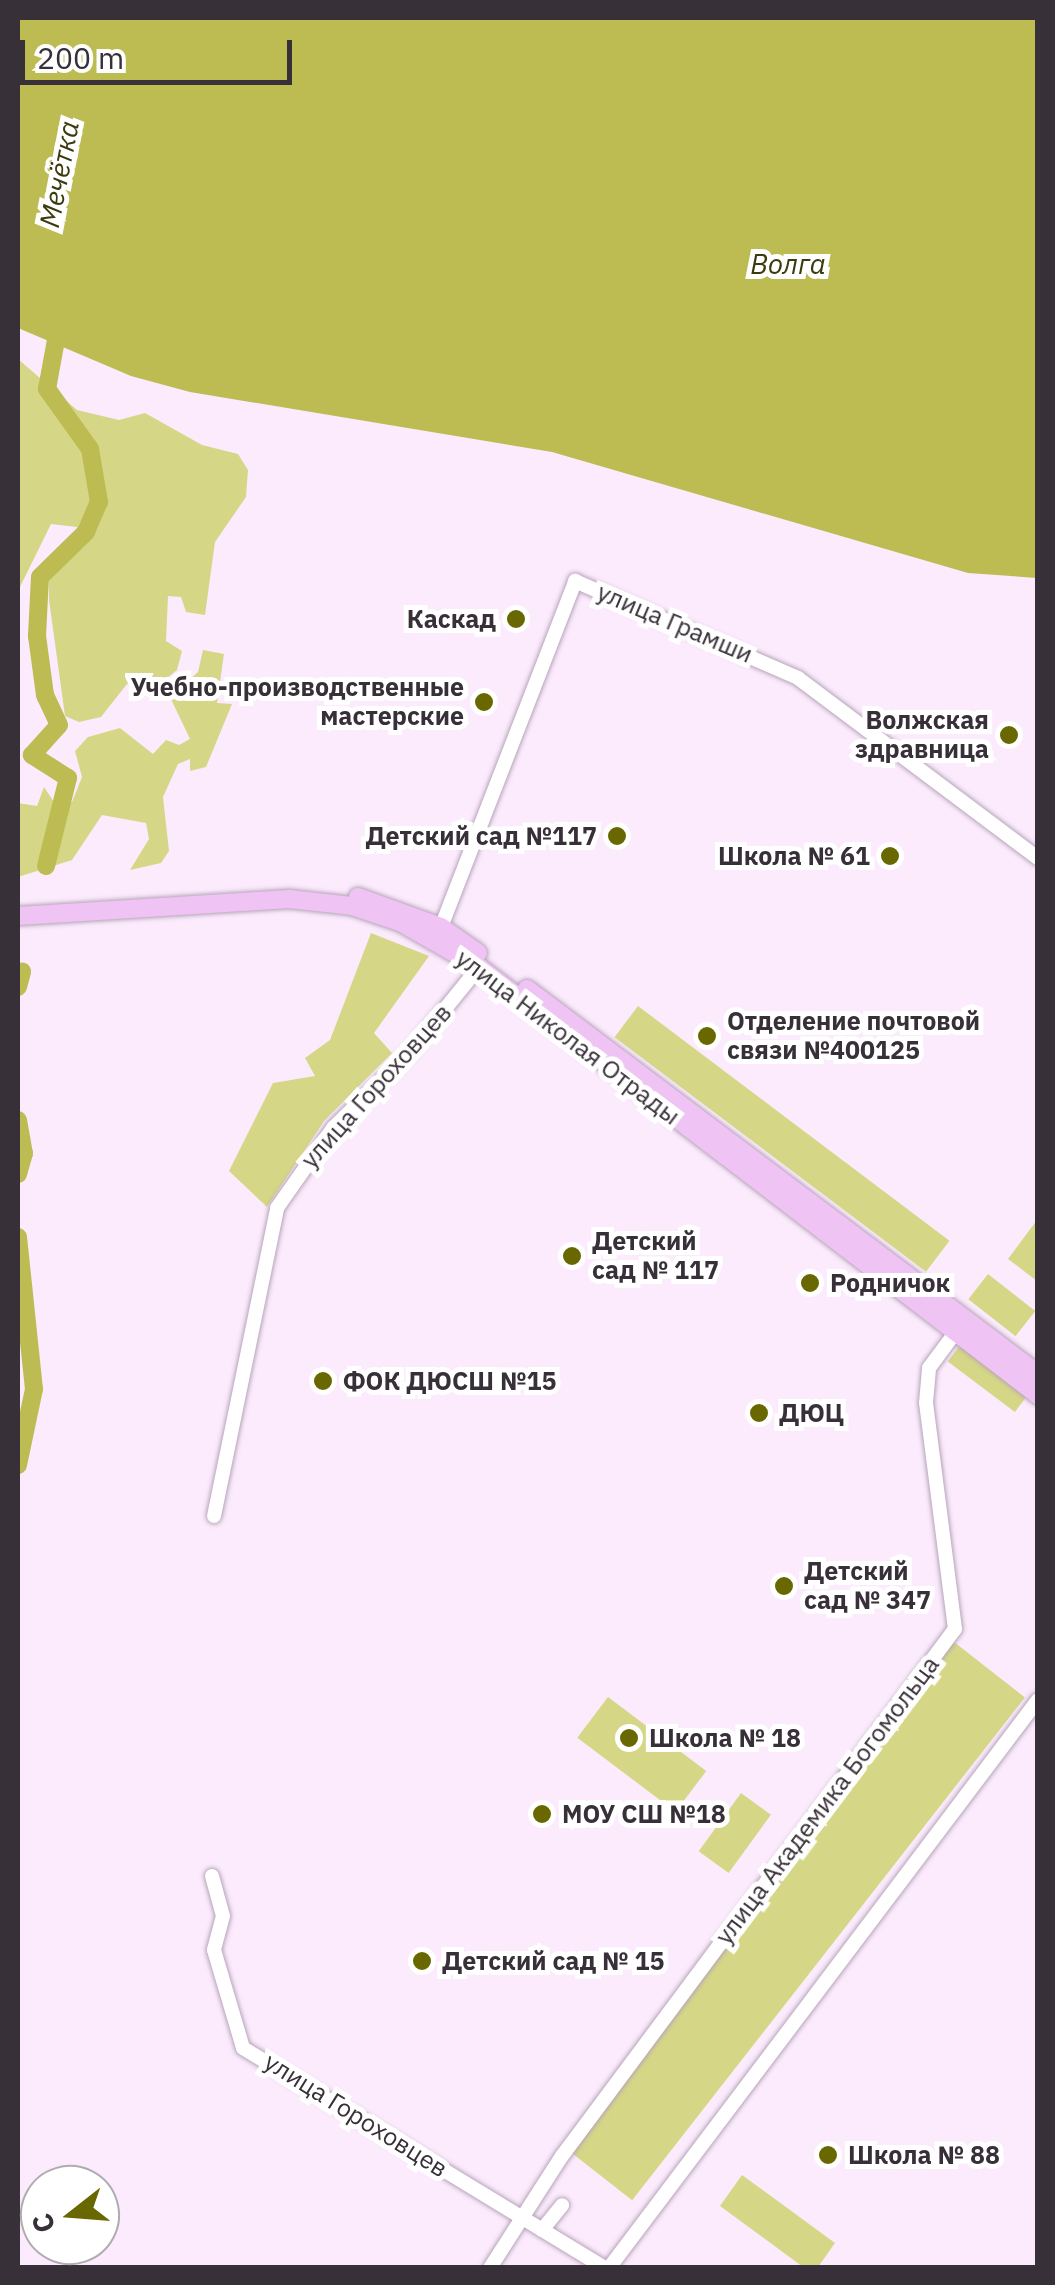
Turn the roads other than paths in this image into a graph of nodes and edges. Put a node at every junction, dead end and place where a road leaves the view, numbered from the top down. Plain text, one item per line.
1 (1038, 858) edge
2 (18, 914) edge
3 (438, 934) junction
4 (480, 967) junction
5 (955, 1333) junction
6 (1038, 1374) edge
7 (1038, 1394) edge
8 (214, 1516) dead end
9 (1038, 1700) edge
10 (212, 1876) dead end
11 (562, 2205) dead end
12 (516, 2219) junction
13 (542, 2230) junction
14 (490, 2268) edge
15 (607, 2268) edge

1 - 3 street, улица Грамши
2 - 3 main road, улица Николая Отрады
2 - 3 main road, улица Николая Отрады
3 - 4 main road, улица Николая Отрады
3 - 6 main road, улица Николая Отрады
4 - 5 main road, улица Николая Отрады
4 - 8 street, улица Гороховцев
5 - 7 main road, улица Николая Отрады
5 - 12 street, улица Академика Богомольца
9 - 15 street
10 - 12 street, улица Гороховцев
11 - 13 street
12 - 13 street, улица Гороховцев
12 - 14 street, улица Академика Богомольца
13 - 15 street, улица Гороховцев

